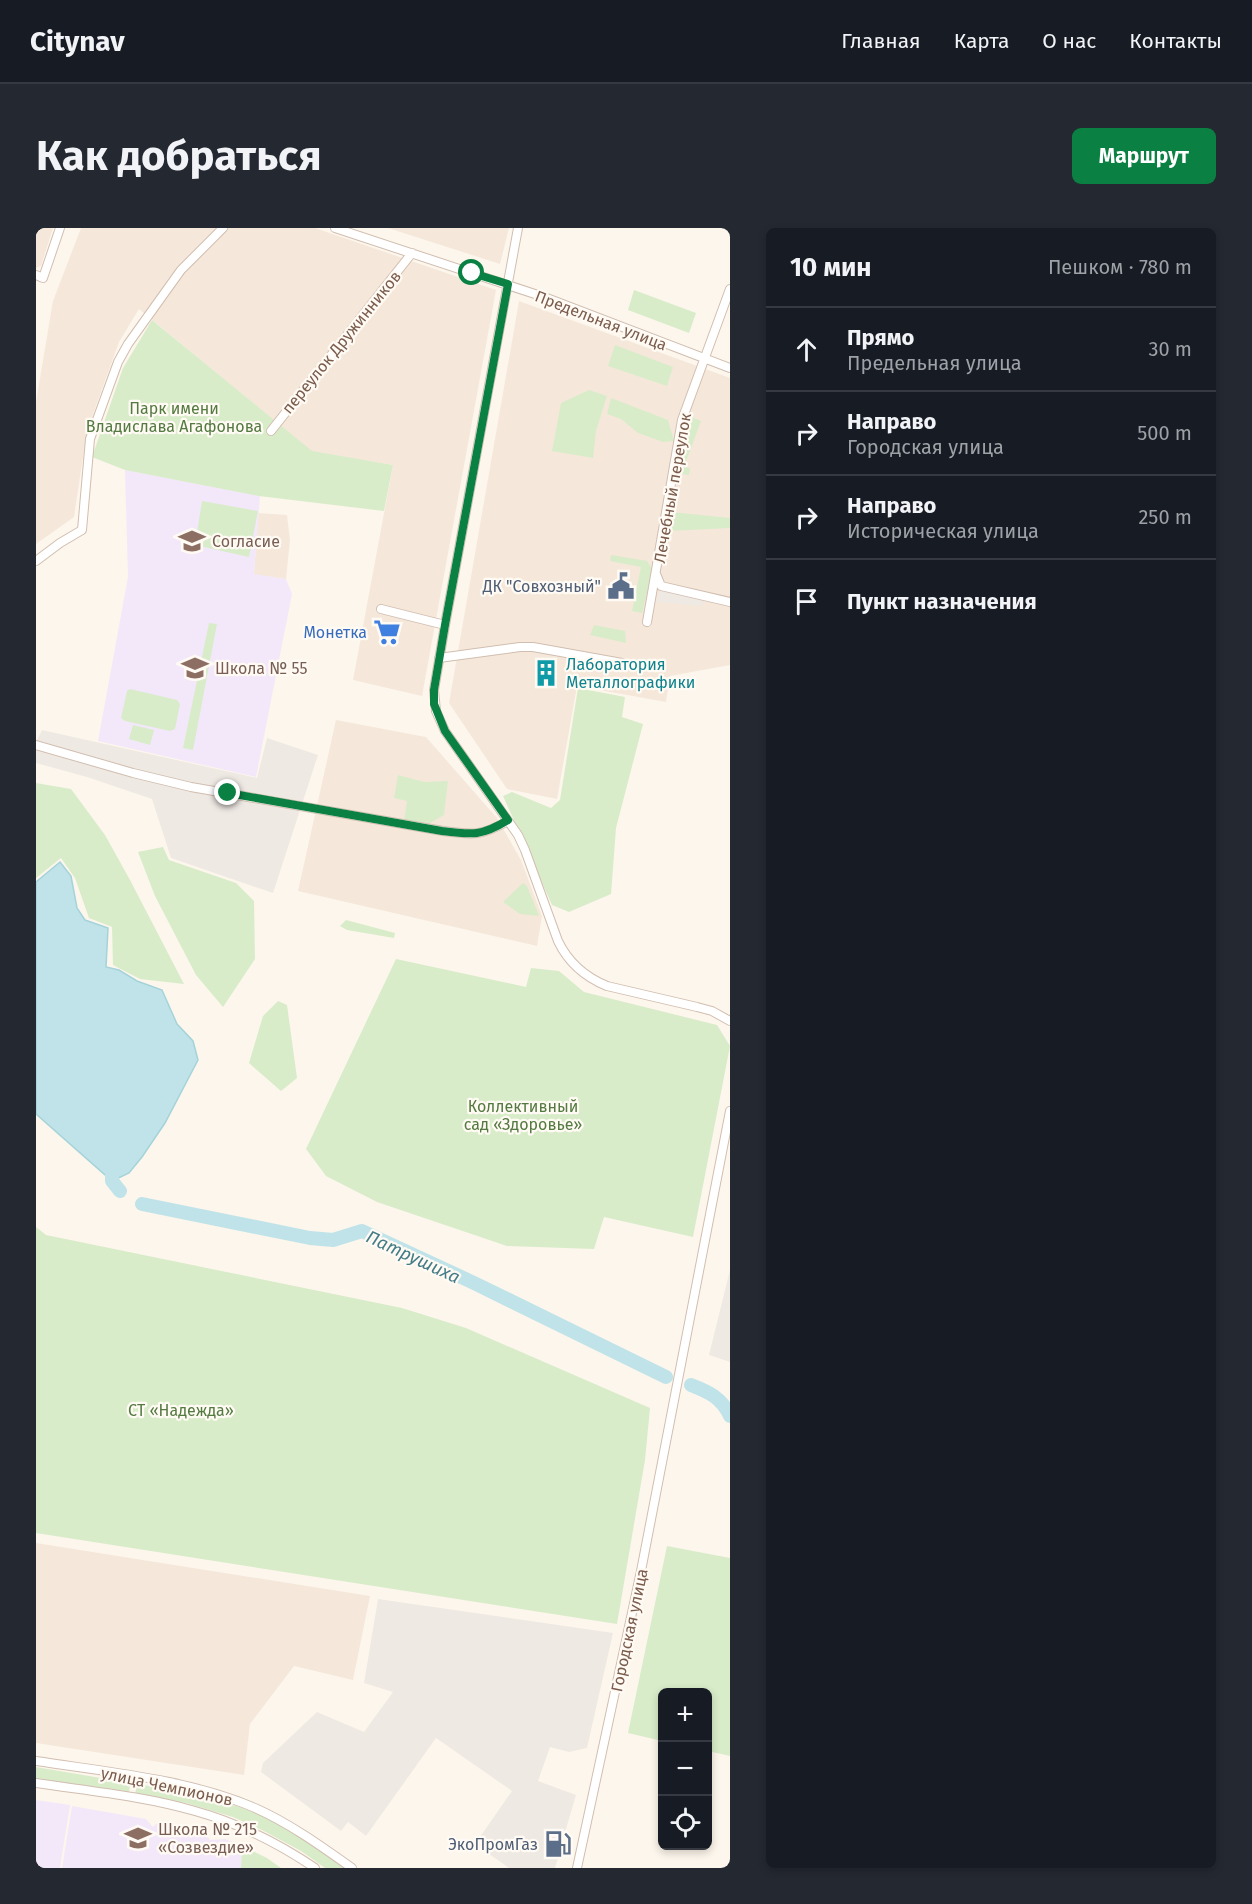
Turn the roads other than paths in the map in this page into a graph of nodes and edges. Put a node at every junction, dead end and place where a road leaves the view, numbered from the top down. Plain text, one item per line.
1 (60, 228) edge
2 (223, 228) edge
3 (335, 228) edge
4 (518, 228) edge
5 (412, 253) junction
6 (40, 277) edge
7 (508, 284) junction
8 (730, 289) edge
9 (704, 360) junction
10 (730, 368) edge
11 (271, 431) dead end
12 (36, 561) edge
13 (656, 574) junction
14 (730, 602) edge
15 (381, 609) dead end
16 (647, 622) dead end
17 (445, 625) junction
18 (439, 658) junction
19 (622, 663) dead end
20 (36, 745) edge
21 (508, 820) junction
22 (730, 1020) edge
23 (730, 1111) edge
24 (36, 1761) edge
25 (36, 1783) edge
26 (315, 1868) edge
27 (352, 1868) edge
28 (577, 1868) edge

1 - 6 street
2 - 12 street
3 - 5 street, Предельная улица
4 - 7 street
5 - 7 street, Предельная улица
5 - 11 street, переулок Дружинников
7 - 9 street, Предельная улица
7 - 17 street
8 - 9 street, Лечебный переулок
9 - 10 street, Предельная улица
9 - 13 street, Лечебный переулок
13 - 14 street
13 - 16 street, Лечебный переулок
15 - 17 street
17 - 18 street
18 - 19 street
18 - 21 street
20 - 21 street
21 - 22 street
23 - 28 street, Городская улица
24 - 27 street, улица Чемпионов
25 - 26 street, улица Чемпионов

